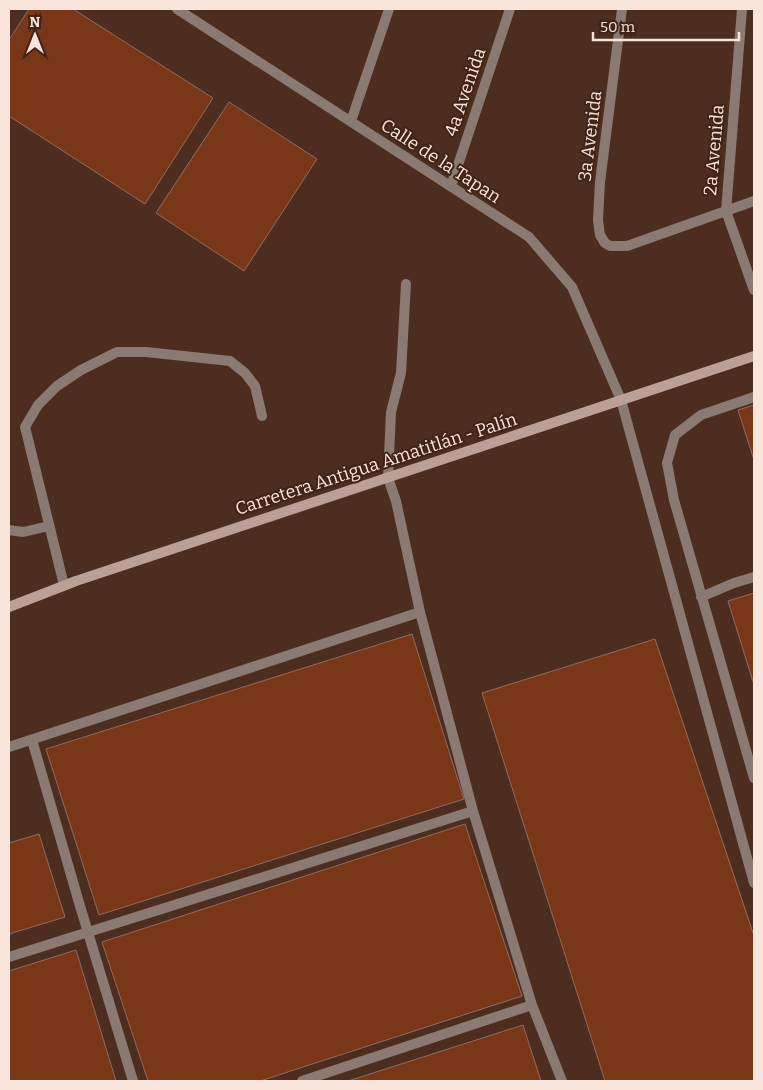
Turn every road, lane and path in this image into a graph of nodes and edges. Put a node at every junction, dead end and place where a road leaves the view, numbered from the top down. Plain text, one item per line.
1 (177, 9) edge
2 (389, 9) edge
3 (510, 9) edge
4 (622, 9) edge
5 (742, 9) edge
6 (351, 121) junction
7 (451, 186) junction
8 (754, 201) edge
9 (726, 211) junction
10 (406, 284) dead end
11 (754, 290) edge
12 (754, 356) edge
13 (754, 397) edge
14 (621, 400) junction
15 (262, 416) dead end
16 (388, 478) junction
17 (49, 526) junction
18 (9, 530) edge
19 (754, 577) edge
20 (64, 585) junction
21 (701, 596) junction
22 (9, 605) edge
23 (420, 612) junction
24 (32, 740) junction
25 (9, 747) edge
26 (754, 778) edge
27 (473, 811) junction
28 (754, 883) edge
29 (88, 932) junction
30 (9, 957) edge
31 (532, 1005) junction
32 (134, 1081) edge
33 (302, 1081) edge
34 (562, 1081) edge

1 - 6 street, Calle de la Tapan
2 - 6 street
3 - 7 street, 4a Avenida
4 - 9 street, 3a Avenida
5 - 9 street, 2a Avenida
6 - 7 street, Calle de la Tapan
7 - 14 street, Calle de la Tapan
8 - 9 street
9 - 11 street, 2a Avenida
10 - 16 street
12 - 14 main road, Carretera Antigua Amatitlán - Palín
13 - 21 street
14 - 16 main road, Carretera Antigua Amatitlán - Palín
14 - 28 street, Calle de la Tapan
15 - 17 street
16 - 20 main road, Carretera Antigua Amatitlán - Palín
16 - 23 street
17 - 18 street
17 - 20 street
19 - 21 street
20 - 22 main road, Carretera Antigua Amatitlán - Palín
21 - 26 street
23 - 24 street
23 - 27 street
24 - 25 street
24 - 29 street
27 - 29 street
27 - 31 street
29 - 30 street
29 - 32 street
31 - 33 street
31 - 34 street

